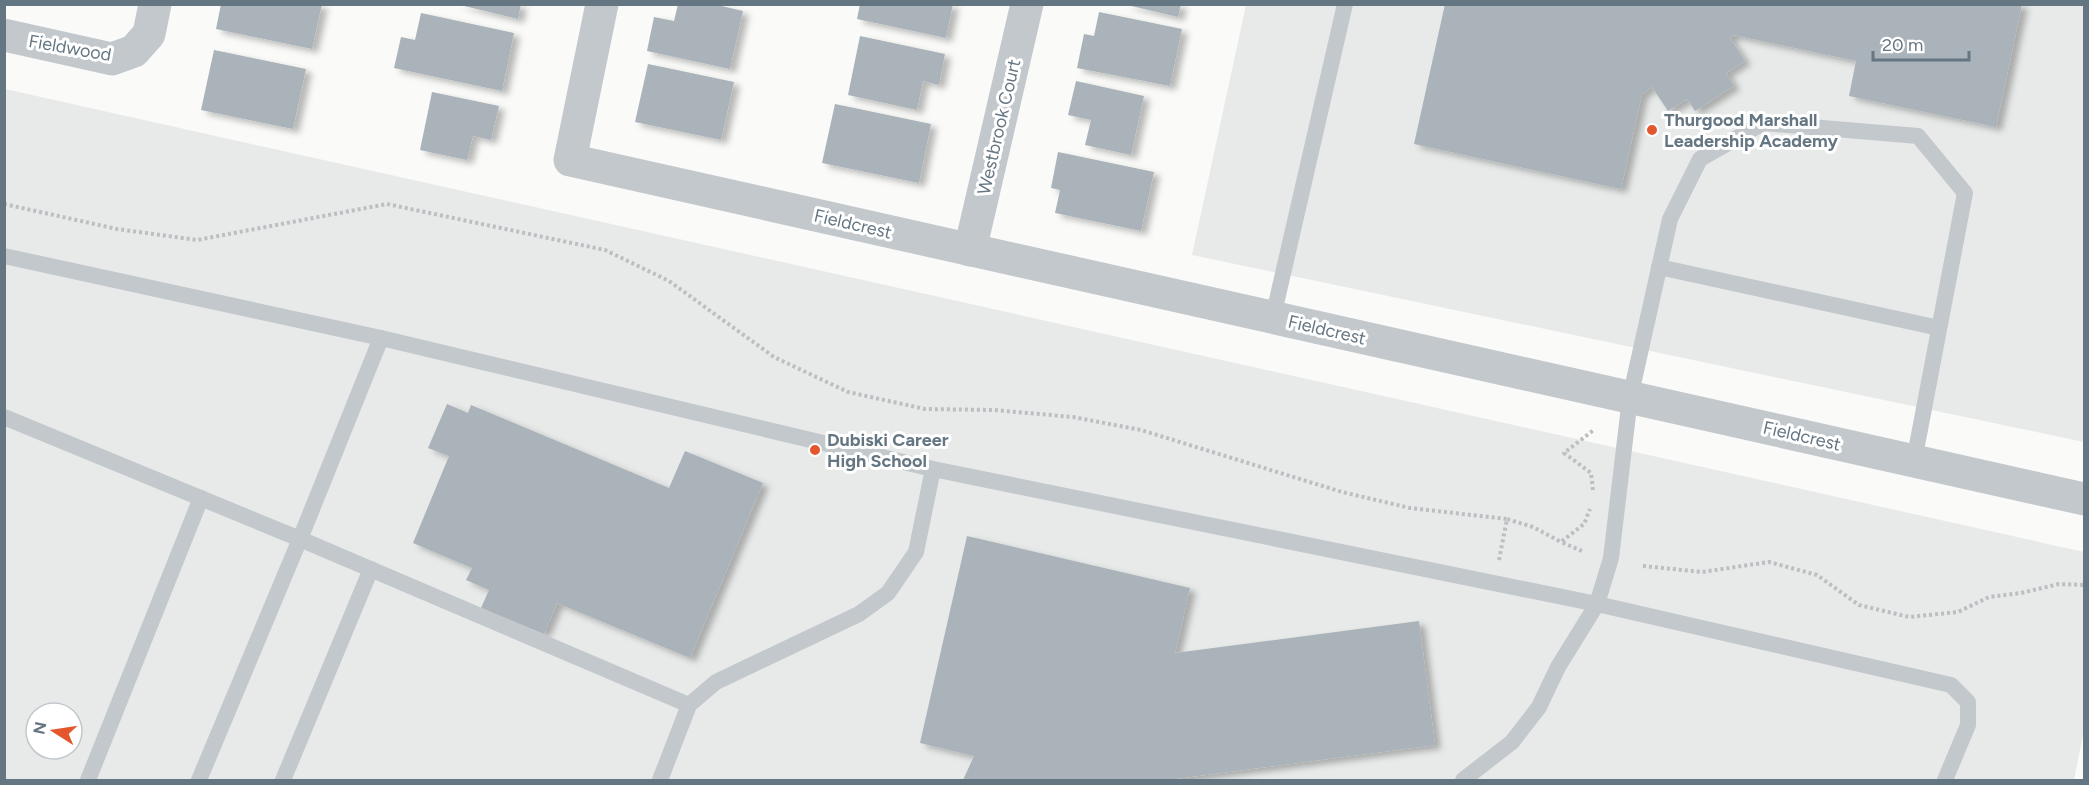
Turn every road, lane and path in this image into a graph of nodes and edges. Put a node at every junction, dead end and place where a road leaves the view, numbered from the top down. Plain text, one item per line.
1 (155, 4) edge
2 (602, 4) edge
3 (1027, 4) edge
4 (1345, 4) edge
5 (4, 35) edge
6 (4, 204) edge
7 (970, 250) junction
8 (4, 256) edge
9 (1659, 267) junction
10 (1273, 317) junction
11 (1939, 328) junction
12 (381, 338) junction
13 (1630, 398) junction
14 (4, 417) edge
15 (1595, 429) dead end
16 (1914, 461) junction
17 (933, 469) junction
18 (201, 498) junction
19 (2085, 499) edge
20 (1507, 519) junction
21 (300, 539) junction
22 (1561, 542) junction
23 (1582, 551) dead end
24 (1643, 566) dead end
25 (1497, 568) dead end
26 (371, 569) junction
27 (2085, 585) edge
28 (1597, 604) junction
29 (690, 705) junction
30 (88, 780) edge
31 (199, 780) edge
32 (283, 780) edge
33 (660, 780) edge
34 (1463, 780) edge
35 (1945, 780) edge

1 - 5 street, Fieldwood
2 - 7 street, Fieldcrest
3 - 7 street, Westbrook Court
4 - 10 lane
6 - 20 path
7 - 10 street, Fieldcrest
8 - 12 lane
9 - 11 lane
9 - 11 lane
9 - 13 lane
10 - 13 street, Fieldcrest
11 - 16 lane
12 - 17 lane
12 - 21 lane
13 - 16 street, Fieldcrest
13 - 28 lane
14 - 18 lane
15 - 22 path
16 - 19 street, Fieldcrest
17 - 28 lane
17 - 29 lane
18 - 21 lane
18 - 30 lane
20 - 22 path
20 - 25 path
21 - 26 lane
21 - 31 lane
22 - 23 path
24 - 27 path
26 - 29 lane
26 - 32 lane
28 - 34 lane
28 - 35 lane
29 - 33 lane

